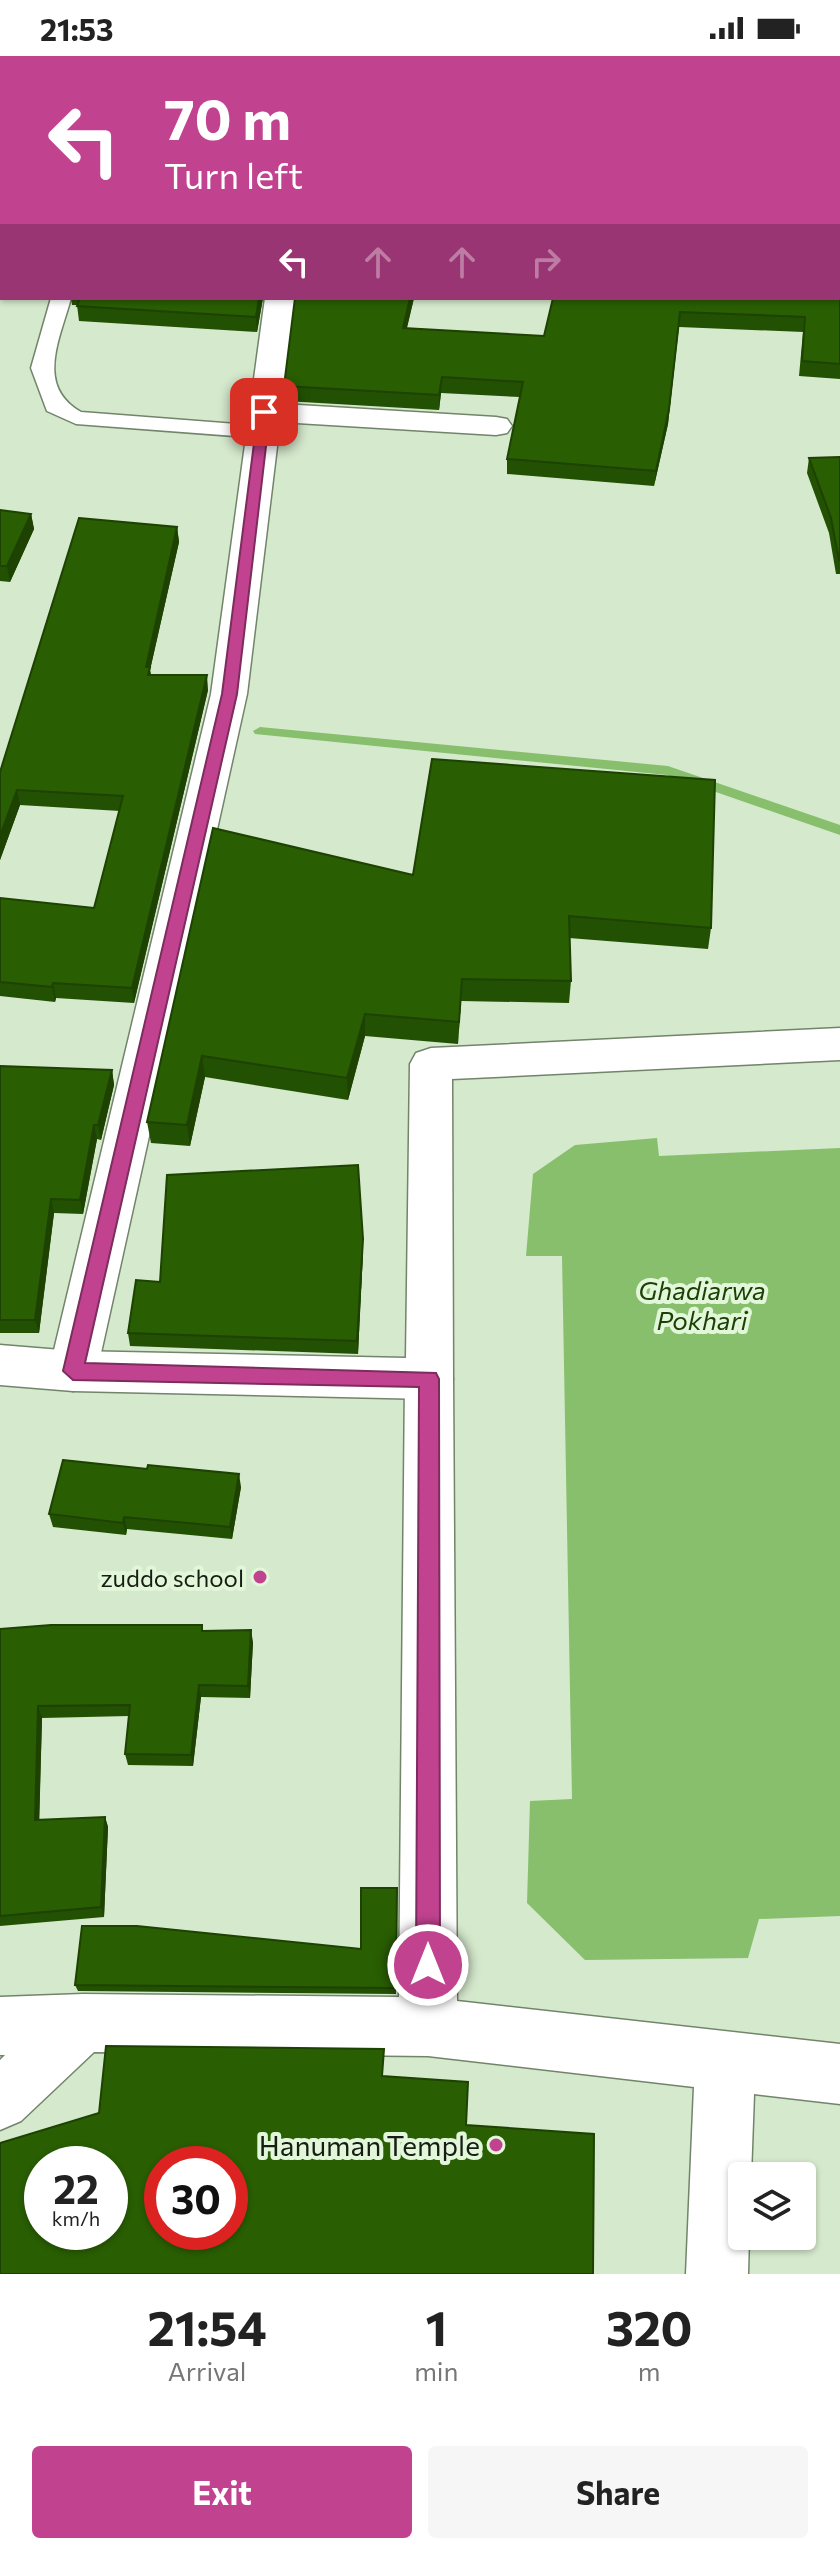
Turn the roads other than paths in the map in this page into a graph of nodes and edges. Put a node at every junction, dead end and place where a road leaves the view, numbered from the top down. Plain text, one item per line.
1 (60, 300) edge
2 (280, 300) edge
3 (263, 422) junction
4 (496, 426) dead end
5 (840, 1044) edge
6 (0, 1365) edge
7 (73, 1371) junction
8 (429, 1379) junction
9 (83, 2023) junction
10 (0, 2026) edge
11 (428, 2027) junction
12 (725, 2062) junction
13 (840, 2074) edge
14 (0, 2100) edge
15 (717, 2274) edge

1 - 3 lane
2 - 3 street
3 - 4 street
3 - 7 street
5 - 8 street
6 - 7 street
7 - 8 street
8 - 11 street
9 - 10 street
9 - 11 street
9 - 14 street
11 - 12 street
12 - 13 street
12 - 15 street

